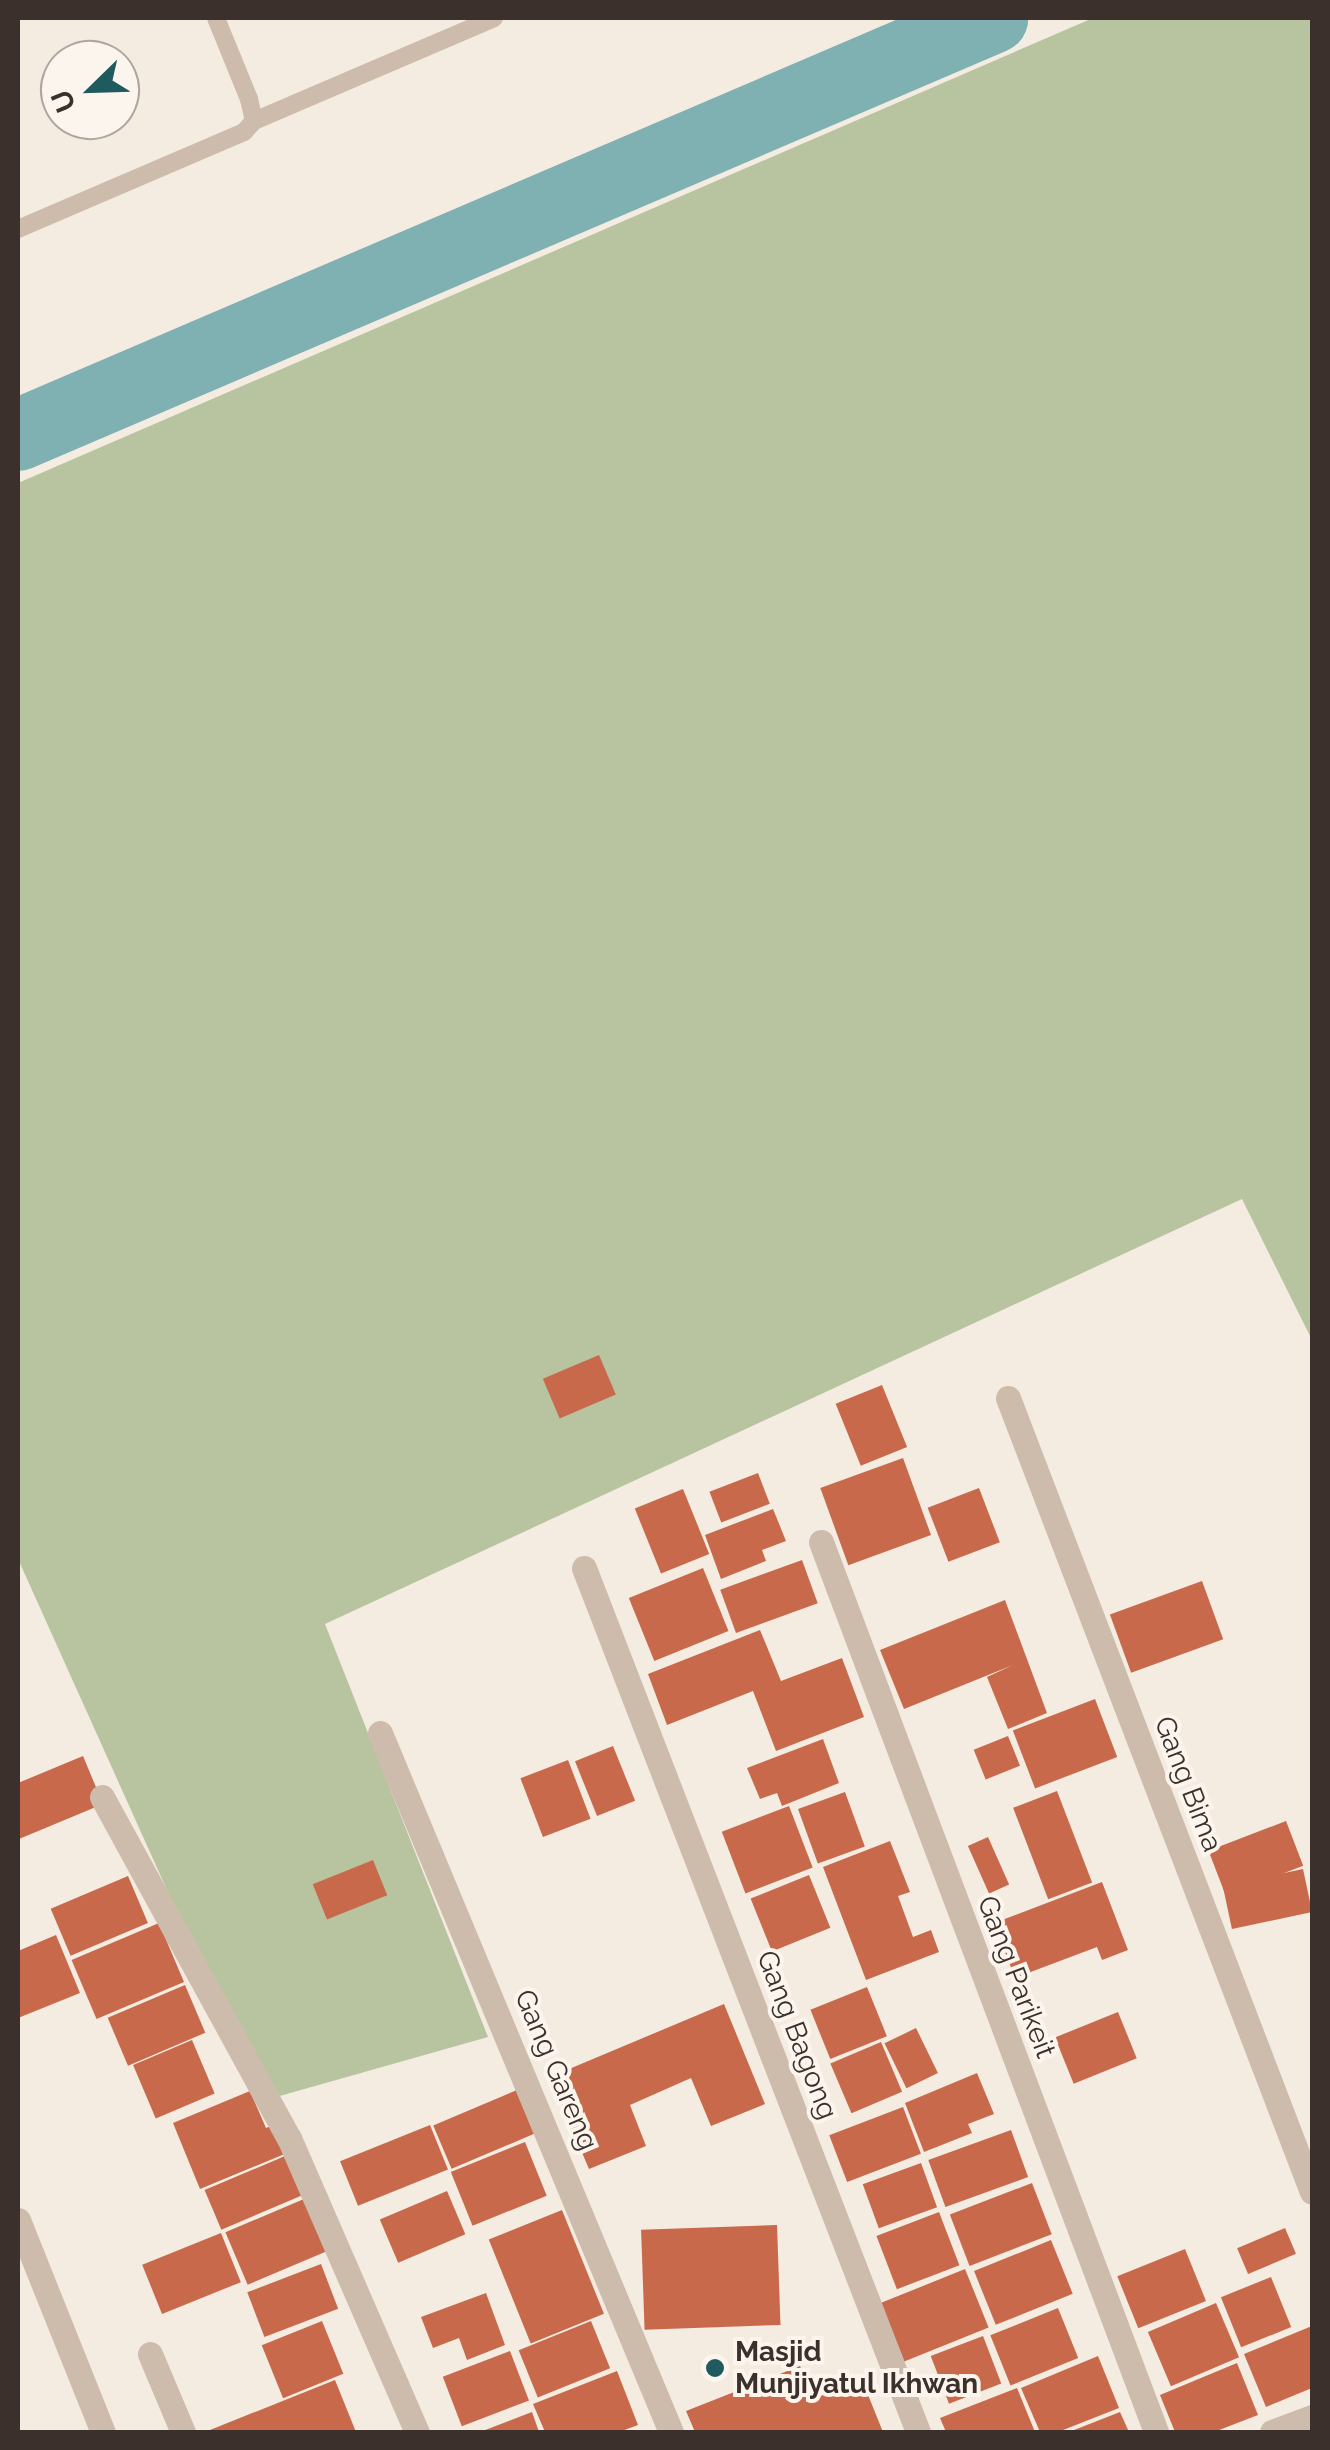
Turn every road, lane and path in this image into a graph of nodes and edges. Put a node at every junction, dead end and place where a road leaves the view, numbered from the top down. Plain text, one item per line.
1 (216, 18) edge
2 (494, 18) edge
3 (254, 121) junction
4 (18, 229) edge
5 (1008, 1398) dead end
6 (821, 1542) dead end
7 (584, 1568) dead end
8 (380, 1733) dead end
9 (102, 1797) dead end
10 (1312, 2192) edge
11 (18, 2220) edge
12 (150, 2354) dead end
13 (1312, 2418) edge
14 (102, 2432) edge
15 (184, 2432) edge
16 (417, 2432) edge
17 (671, 2432) edge
18 (918, 2432) edge
19 (1156, 2432) edge
20 (1272, 2432) edge

1 - 3 lane
2 - 3 lane
3 - 4 lane
5 - 10 street, Gang Bima
6 - 19 street, Gang Parikeit
7 - 18 street, Gang Bagong
8 - 17 street, Gang Gareng
9 - 16 street
11 - 14 street
12 - 15 street
13 - 20 street

